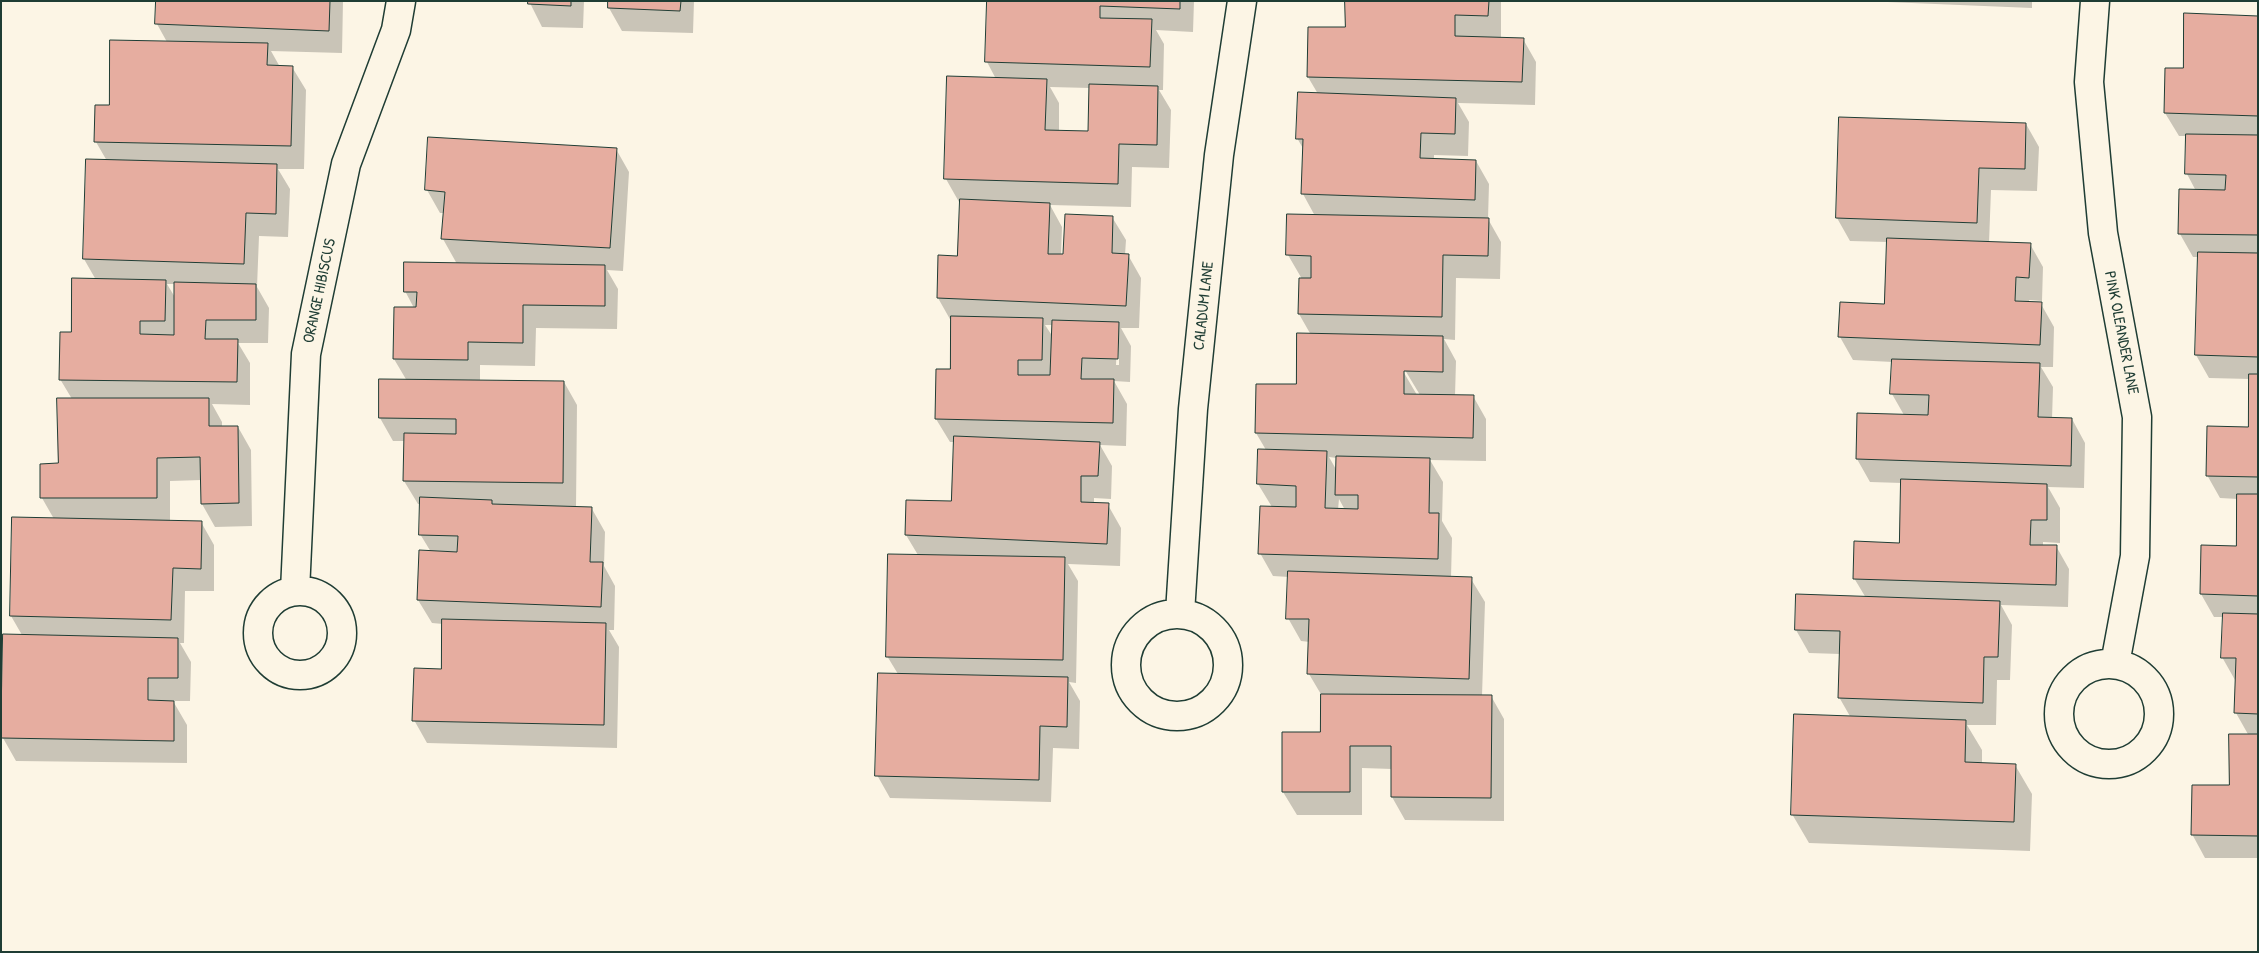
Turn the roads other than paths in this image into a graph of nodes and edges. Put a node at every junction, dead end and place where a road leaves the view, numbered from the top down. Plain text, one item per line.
1 (401, 1) edge
2 (1242, 1) edge
3 (2095, 1) edge
4 (295, 591) dead end
5 (1180, 613) dead end
6 (2115, 664) dead end

1 - 4 street, ORANGE HIBISCUS
2 - 5 street, CALADUM LANE
3 - 6 street, PINK OLEANDER LANE

